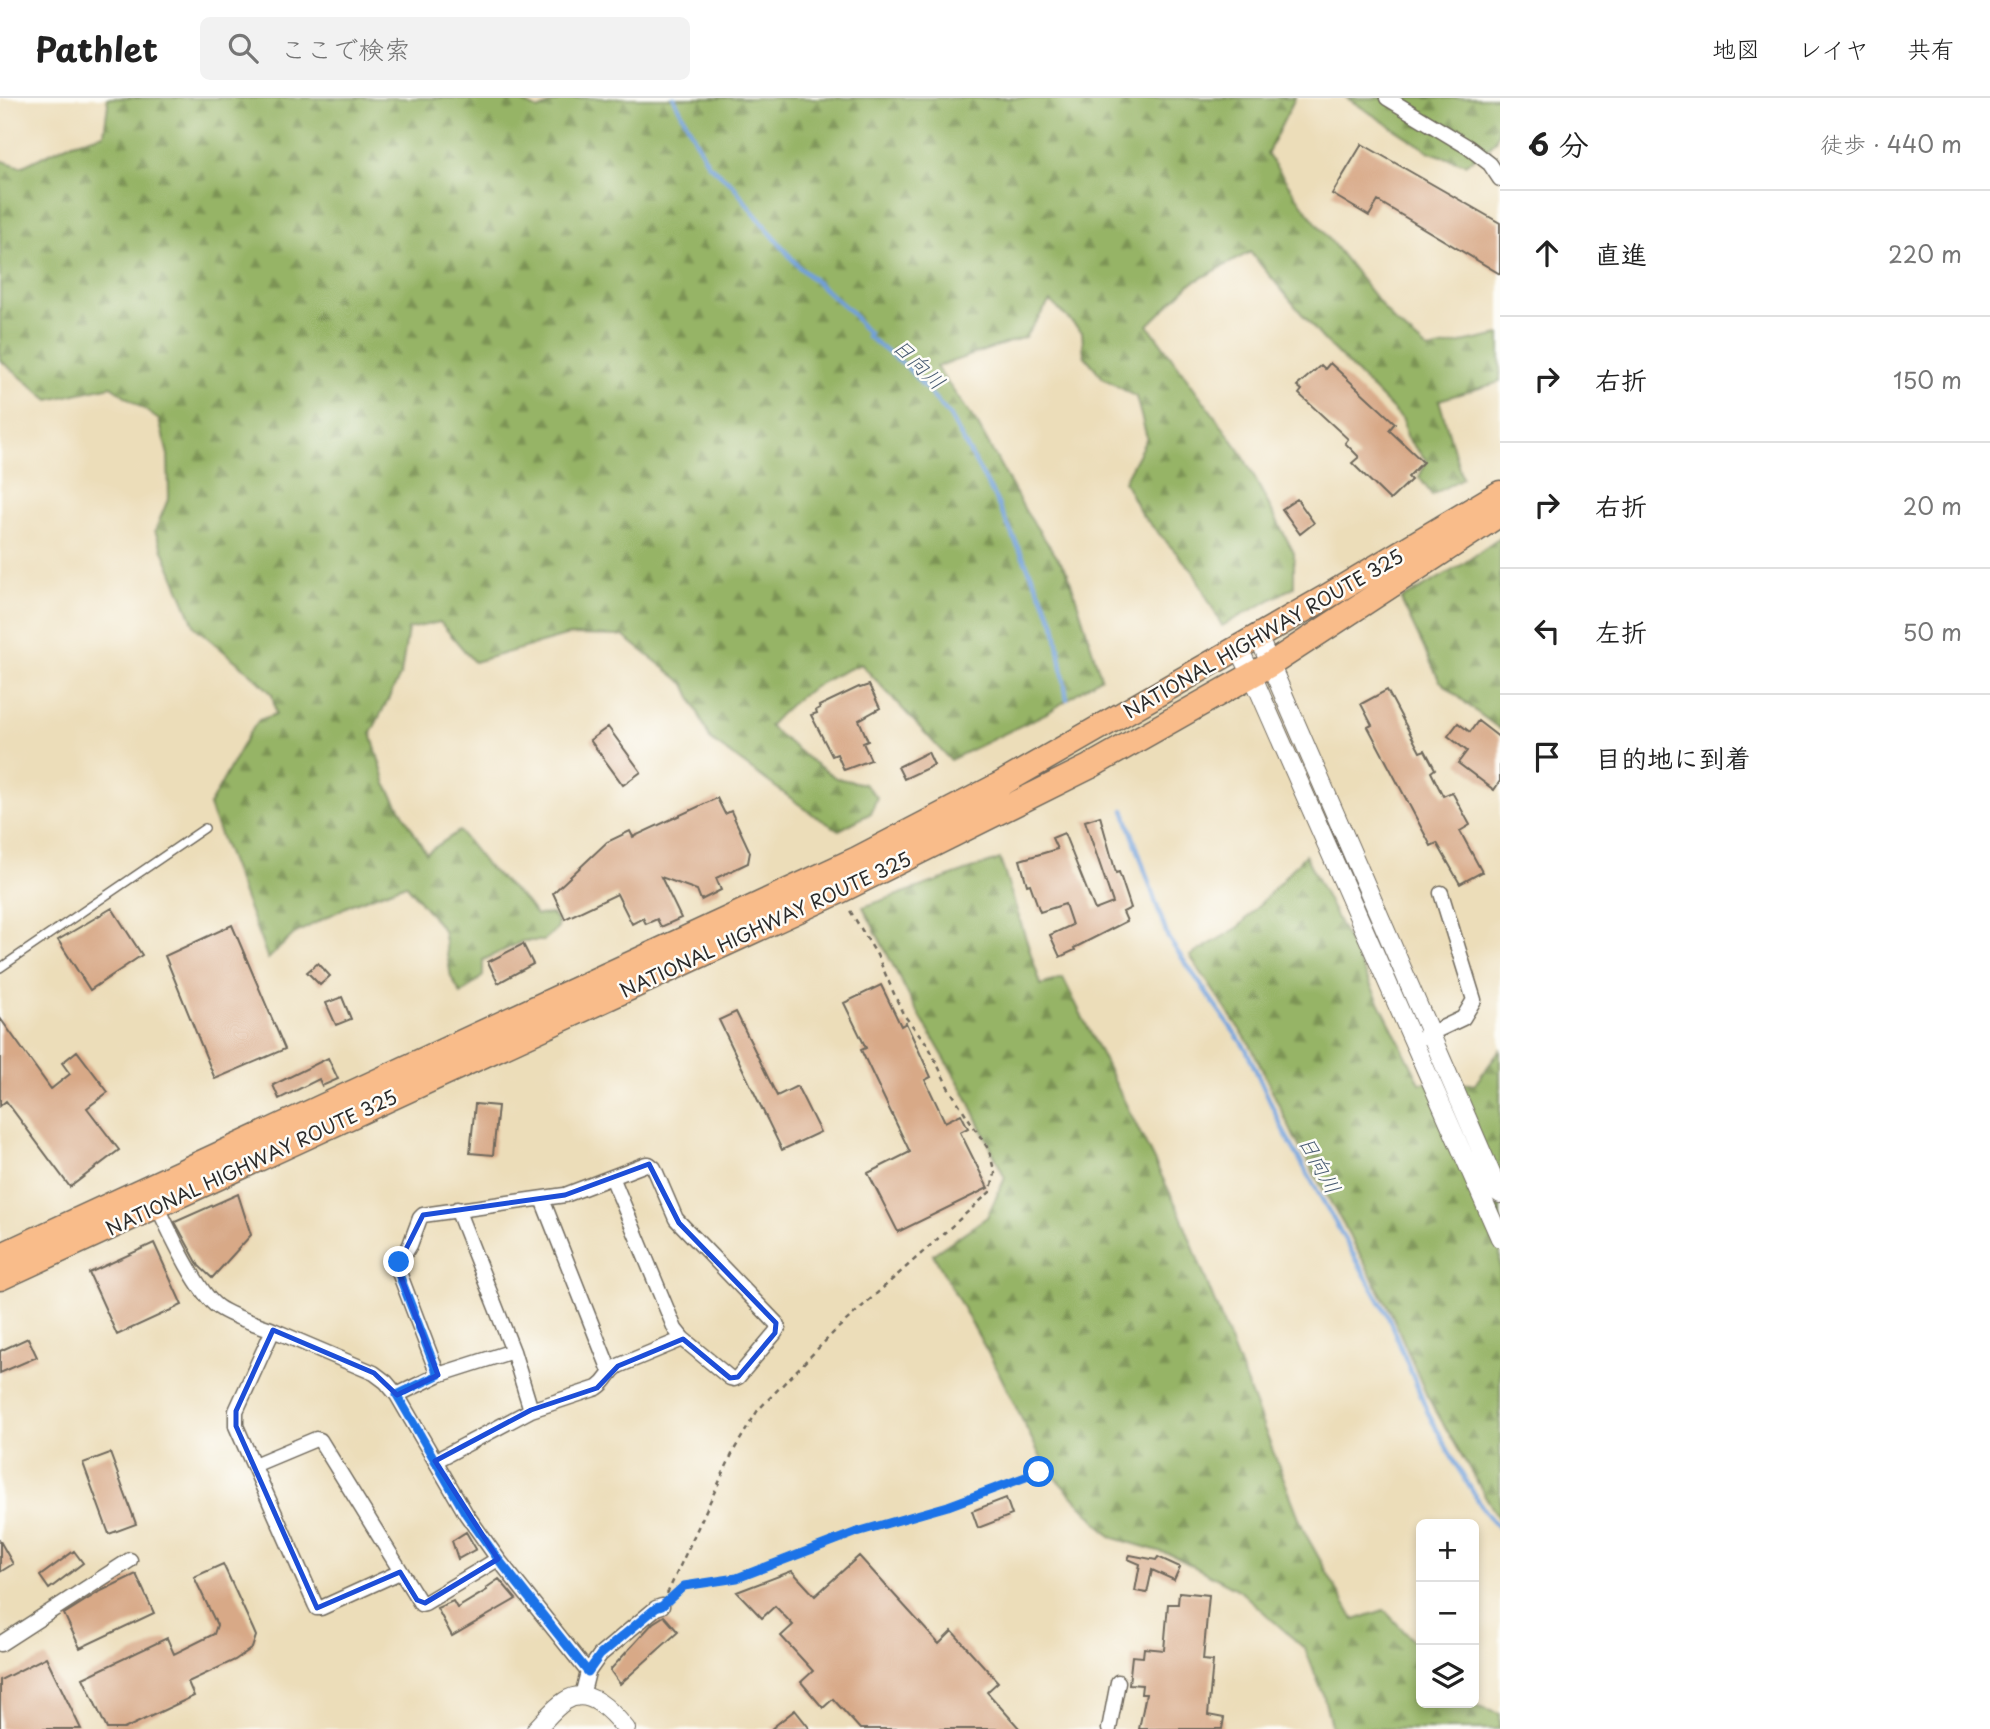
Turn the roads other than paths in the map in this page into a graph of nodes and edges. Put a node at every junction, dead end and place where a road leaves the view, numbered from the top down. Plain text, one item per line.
1 (1387, 98) edge
2 (1500, 179) edge
3 (1500, 493) edge
4 (1500, 514) edge
5 (1248, 641) junction
6 (1262, 670) junction
7 (205, 828) dead end
8 (1441, 893) dead end
9 (0, 968) edge
10 (1423, 1037) junction
11 (612, 1177) junction
12 (1500, 1194) edge
13 (153, 1196) junction
14 (542, 1199) junction
15 (457, 1209) junction
16 (1500, 1238) edge
17 (0, 1256) edge
18 (0, 1278) edge
19 (273, 1330) junction
20 (683, 1339) junction
21 (513, 1351) junction
22 (610, 1371) junction
23 (438, 1375) junction
24 (397, 1395) junction
25 (531, 1410) junction
26 (435, 1461) junction
27 (254, 1465) junction
28 (498, 1559) junction
29 (130, 1560) dead end
30 (400, 1572) junction
31 (662, 1606) road end
32 (0, 1644) edge
33 (588, 1672) junction
34 (1118, 1682) dead end
35 (582, 1696) junction
36 (536, 1729) edge
37 (626, 1729) edge
38 (1109, 1729) edge

1 - 2 street
3 - 5 highway, NATIONAL HIGHWAY ROUTE 325
4 - 6 highway, NATIONAL HIGHWAY ROUTE 325
5 - 6 street
5 - 13 highway, NATIONAL HIGHWAY ROUTE 325
6 - 10 street
6 - 13 highway, NATIONAL HIGHWAY ROUTE 325
7 - 9 lane
8 - 10 street
10 - 12 street
10 - 16 street
11 - 14 street
11 - 20 street
11 - 20 street
13 - 17 highway, NATIONAL HIGHWAY ROUTE 325
13 - 18 highway, NATIONAL HIGHWAY ROUTE 325
13 - 19 street
14 - 15 street
14 - 22 street
15 - 21 street
15 - 23 street
19 - 24 street
19 - 27 street
20 - 22 street
21 - 23 street
21 - 25 street
22 - 25 street
23 - 24 street
24 - 26 street
25 - 26 street
26 - 28 street
27 - 30 street
27 - 30 street
28 - 30 street
28 - 33 street
29 - 32 street
31 - 33 street
33 - 35 street
34 - 38 street
35 - 36 street
35 - 37 street

